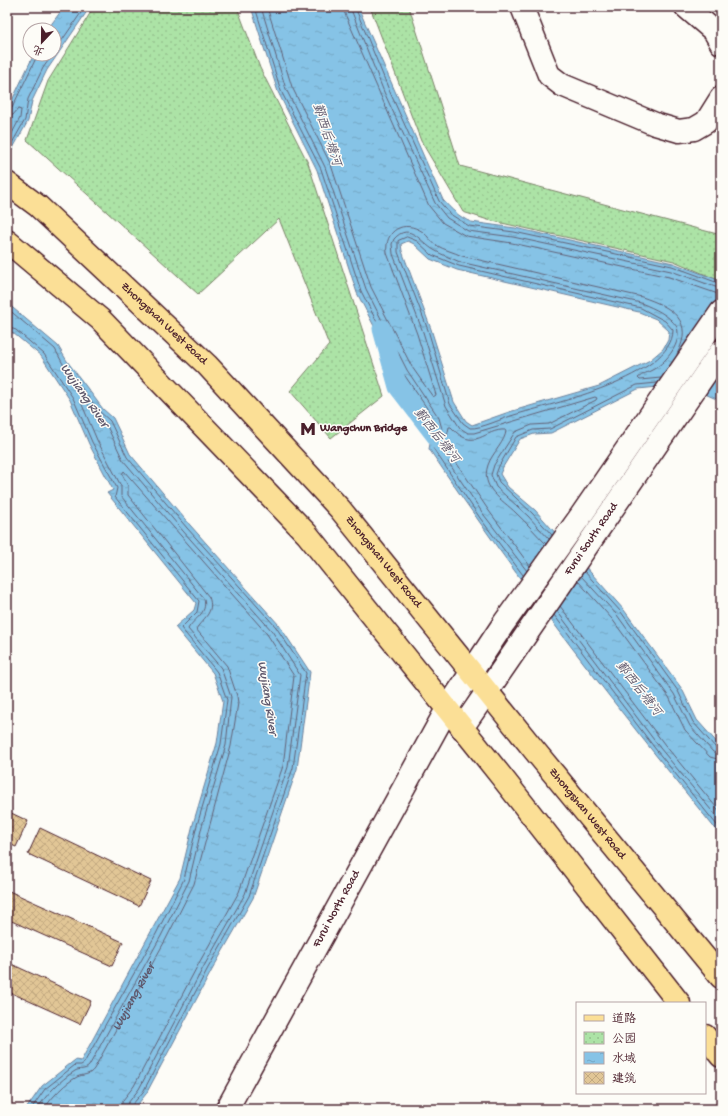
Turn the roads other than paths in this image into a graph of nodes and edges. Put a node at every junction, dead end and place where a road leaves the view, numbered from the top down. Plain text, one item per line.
1 (522, 7) edge
2 (686, 7) edge
3 (721, 43) edge
4 (721, 98) edge
5 (7, 183) edge
6 (7, 241) edge
7 (721, 312) edge
8 (721, 350) edge
9 (470, 672) junction
10 (487, 691) junction
11 (448, 709) junction
12 (462, 728) junction
13 (721, 977) edge
14 (678, 1002) edge
15 (706, 1037) edge
16 (721, 1056) edge
17 (228, 1109) edge

1 - 4 street
2 - 3 street
5 - 9 main road, Zhongshan West Road
6 - 11 main road
7 - 9 street, Furui South Road
8 - 10 street, Furui South Road
9 - 10 main road, Zhongshan West Road
9 - 11 street
10 - 12 street, Furui South Road
10 - 13 main road, Zhongshan West Road
11 - 12 main road
11 - 17 street, Furui North Road
12 - 14 main road
15 - 16 main road

